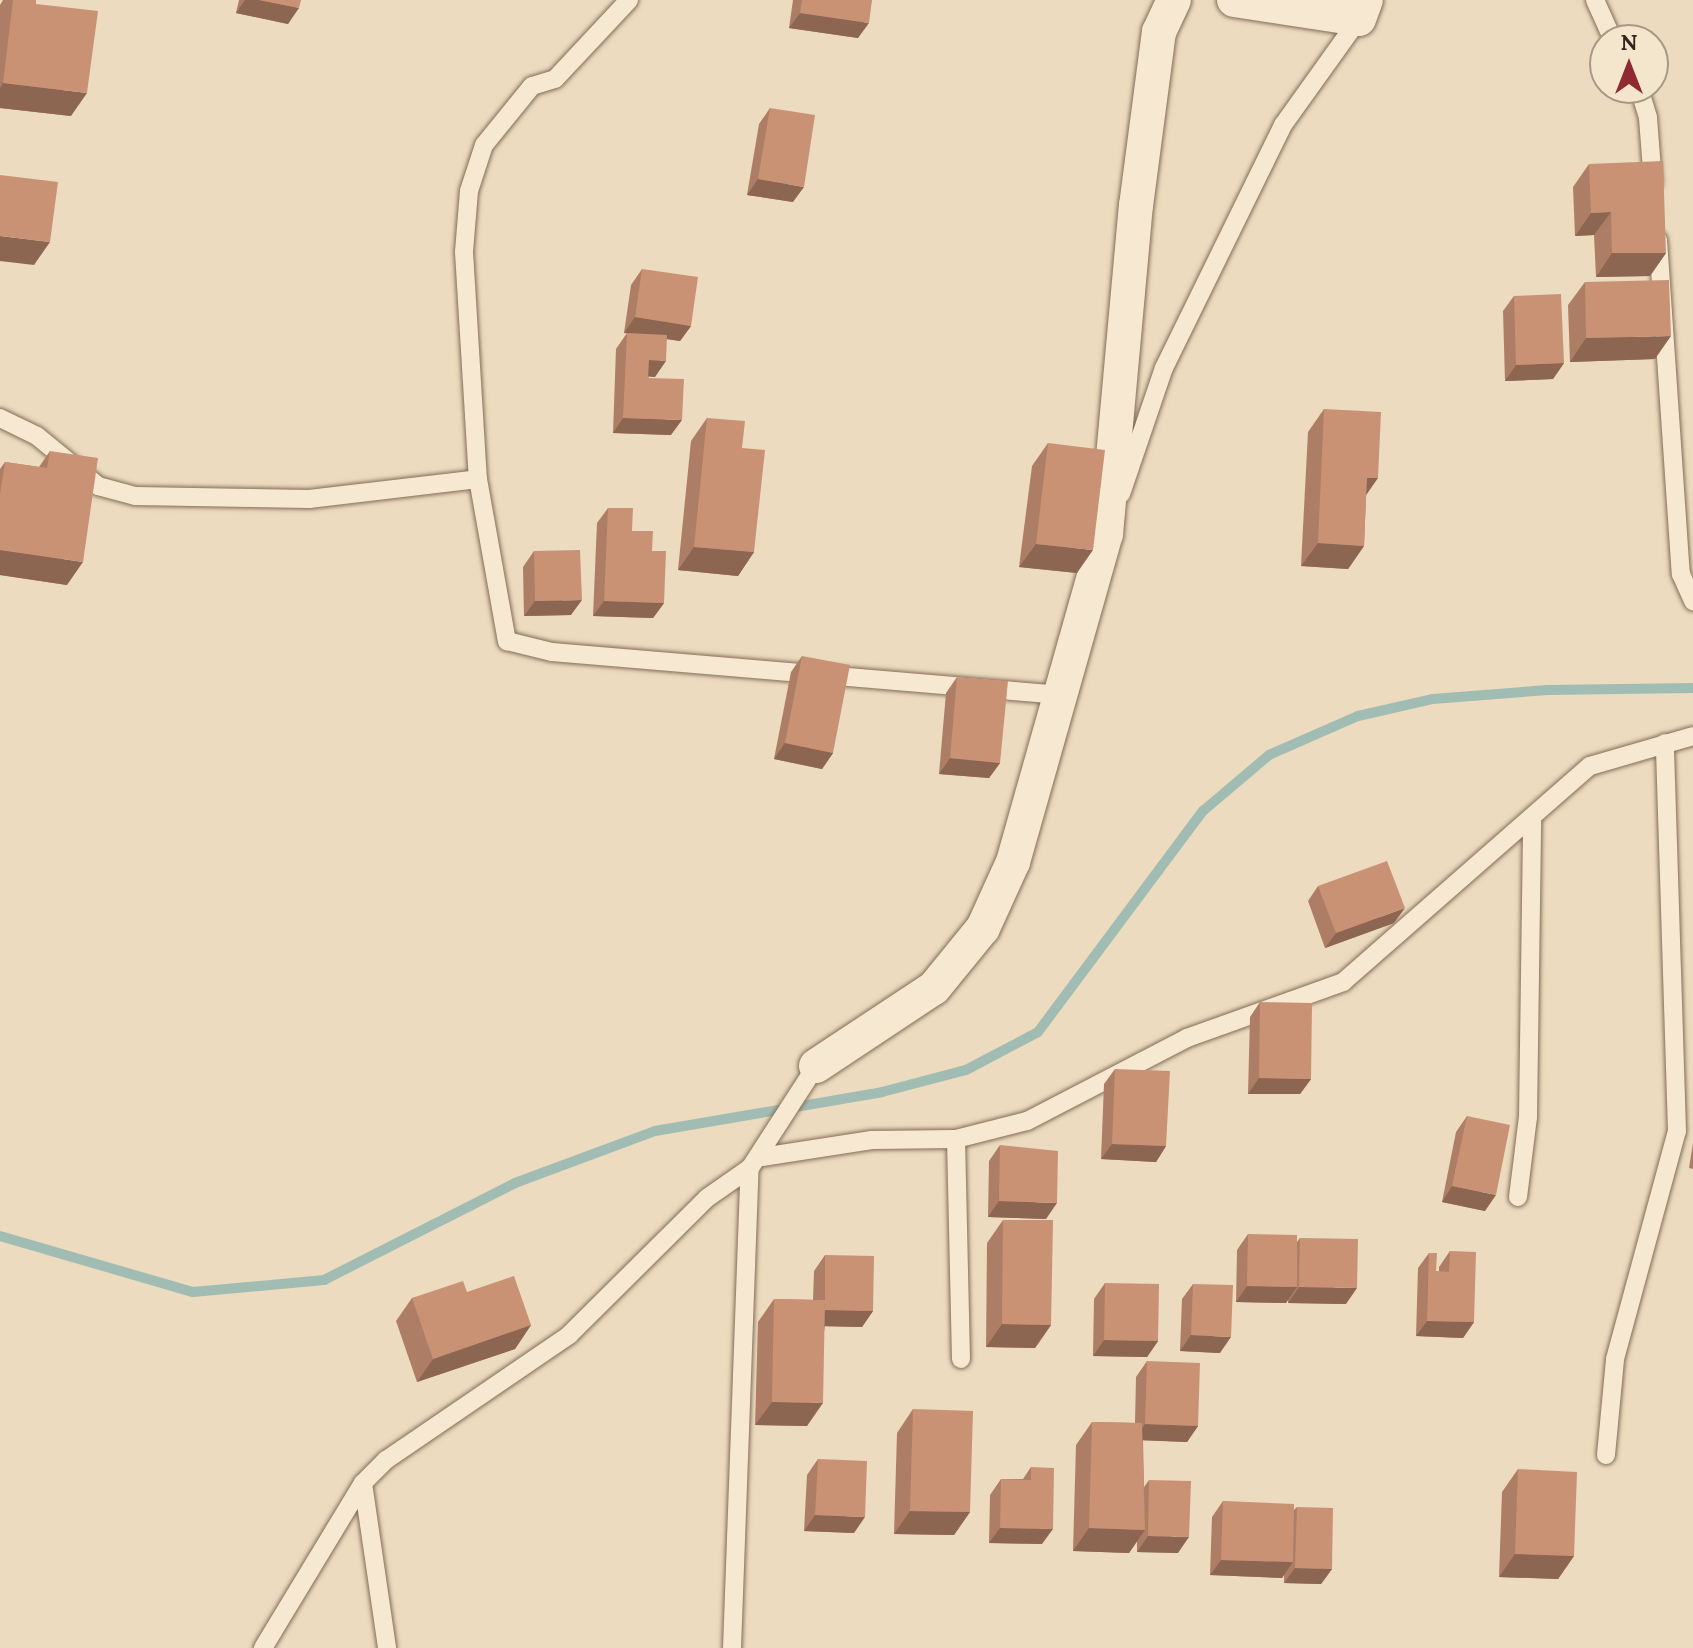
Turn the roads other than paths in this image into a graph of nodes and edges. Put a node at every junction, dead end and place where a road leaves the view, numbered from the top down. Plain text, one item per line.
1 (629, 0) edge
2 (1174, 0) edge
3 (1234, 0) edge
4 (1595, 0) edge
5 (1363, 9) edge
6 (1606, 24) edge
7 (1644, 104) edge
8 (0, 418) edge
9 (478, 479) junction
10 (1106, 534) junction
11 (1693, 601) edge
12 (1061, 695) junction
13 (1693, 736) edge
14 (1665, 743) junction
15 (1532, 817) junction
16 (816, 1066) joint
17 (956, 1139) junction
18 (756, 1163) junction
19 (1518, 1197) dead end
20 (961, 1359) dead end
21 (1606, 1455) dead end
22 (363, 1483) junction
23 (263, 1648) edge
24 (387, 1648) edge
25 (732, 1648) edge

1 - 9 lane
2 - 10 street
3 - 5 street
4 - 6 lane
5 - 10 lane
7 - 11 lane
8 - 9 lane
9 - 12 lane
10 - 12 street
12 - 16 street
13 - 14 lane
14 - 15 lane
14 - 21 lane
15 - 17 lane
15 - 19 lane
16 - 18 lane
17 - 18 lane
17 - 20 lane
18 - 22 lane
18 - 25 lane
22 - 23 lane
22 - 24 lane

